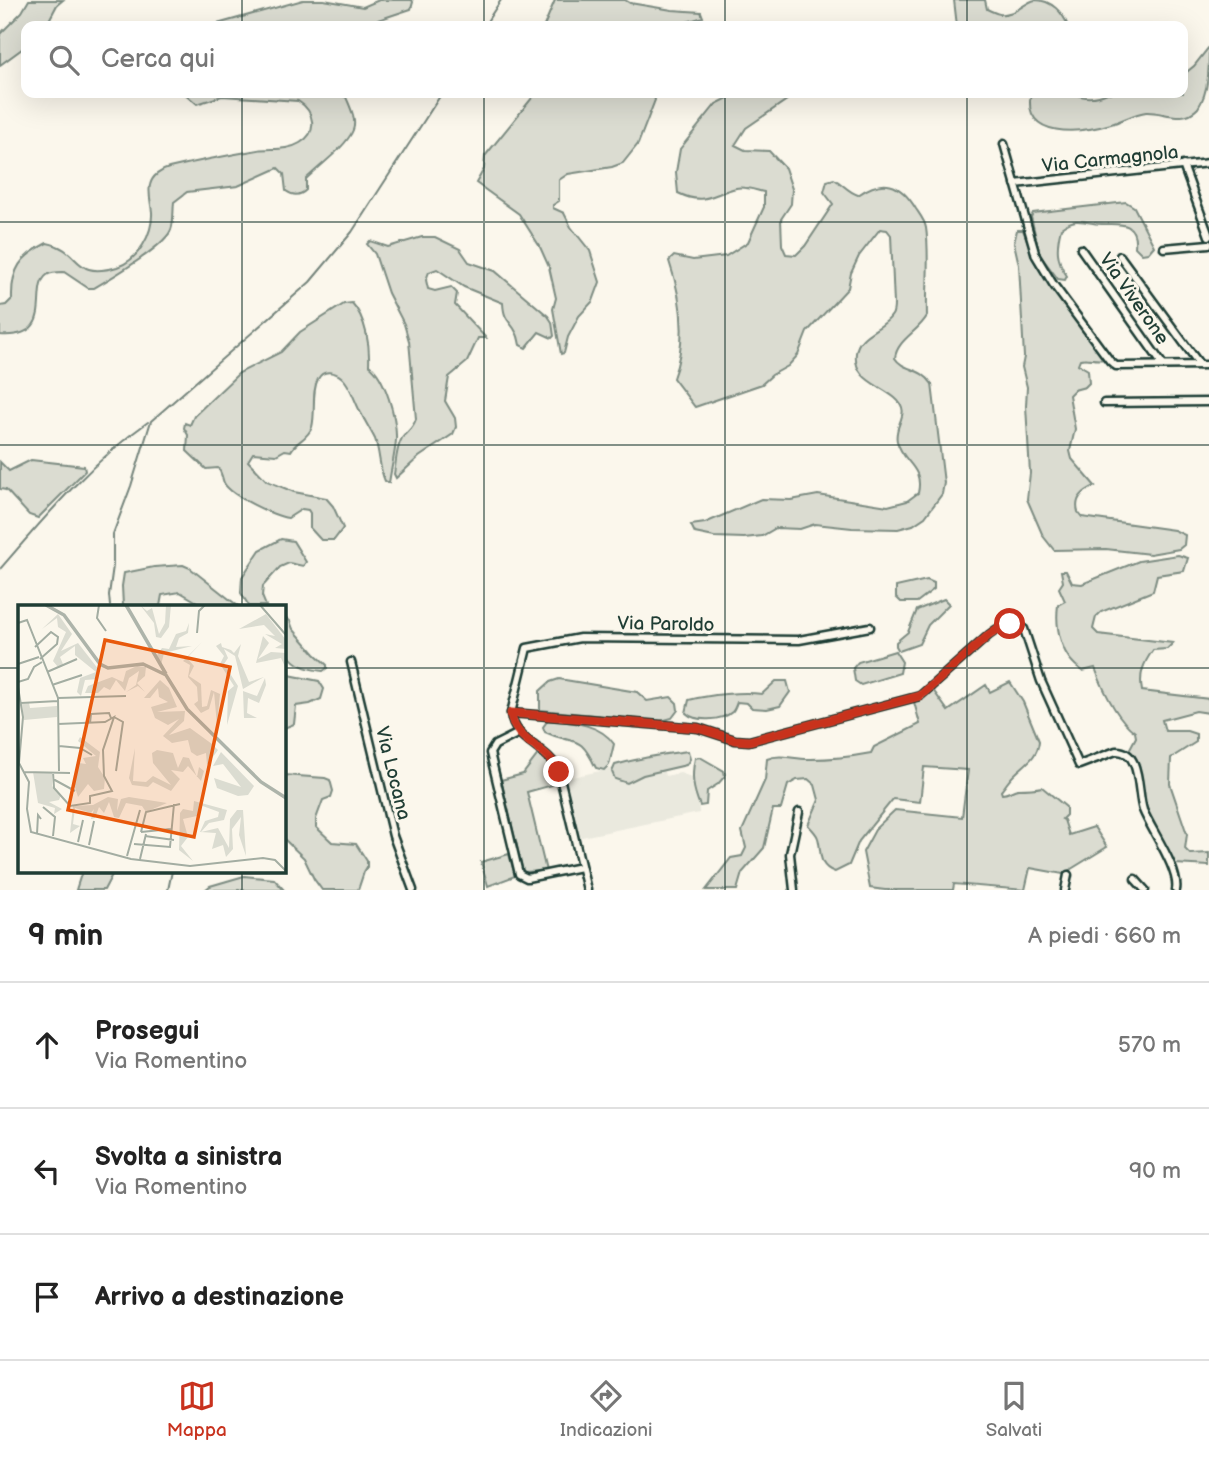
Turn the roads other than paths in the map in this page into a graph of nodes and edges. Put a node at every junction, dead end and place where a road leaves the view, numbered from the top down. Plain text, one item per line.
1 (1004, 144) dead end
2 (1209, 163) edge
3 (1183, 166) junction
4 (1015, 184) junction
5 (1209, 236) edge
6 (1209, 244) edge
7 (1164, 248) dead end
8 (1081, 249) dead end
9 (1119, 256) dead end
10 (1163, 365) junction
11 (1200, 365) junction
12 (1209, 365) edge
13 (1209, 402) edge
14 (1104, 403) dead end
15 (870, 627) dead end
16 (351, 662) dead end
17 (511, 713) junction
18 (519, 733) junction
19 (799, 812) dead end
20 (581, 867) junction
21 (1068, 875) dead end
22 (1135, 879) dead end
23 (413, 890) edge
24 (587, 890) edge
25 (794, 890) edge
26 (1065, 890) edge
27 (1145, 890) edge
28 (1176, 890) edge

1 - 4 street
2 - 3 street, Via Carmagnola
3 - 4 street, Via Carmagnola
3 - 5 street
4 - 10 street
6 - 7 street
8 - 10 street, Via Viverone
9 - 11 street
10 - 11 street
11 - 12 street
13 - 14 street
15 - 17 street, Via Paroldo
16 - 23 street, Via Locana
17 - 18 street
17 - 28 street
18 - 20 street
18 - 20 street
19 - 25 street
20 - 24 street
21 - 26 street
22 - 27 street

